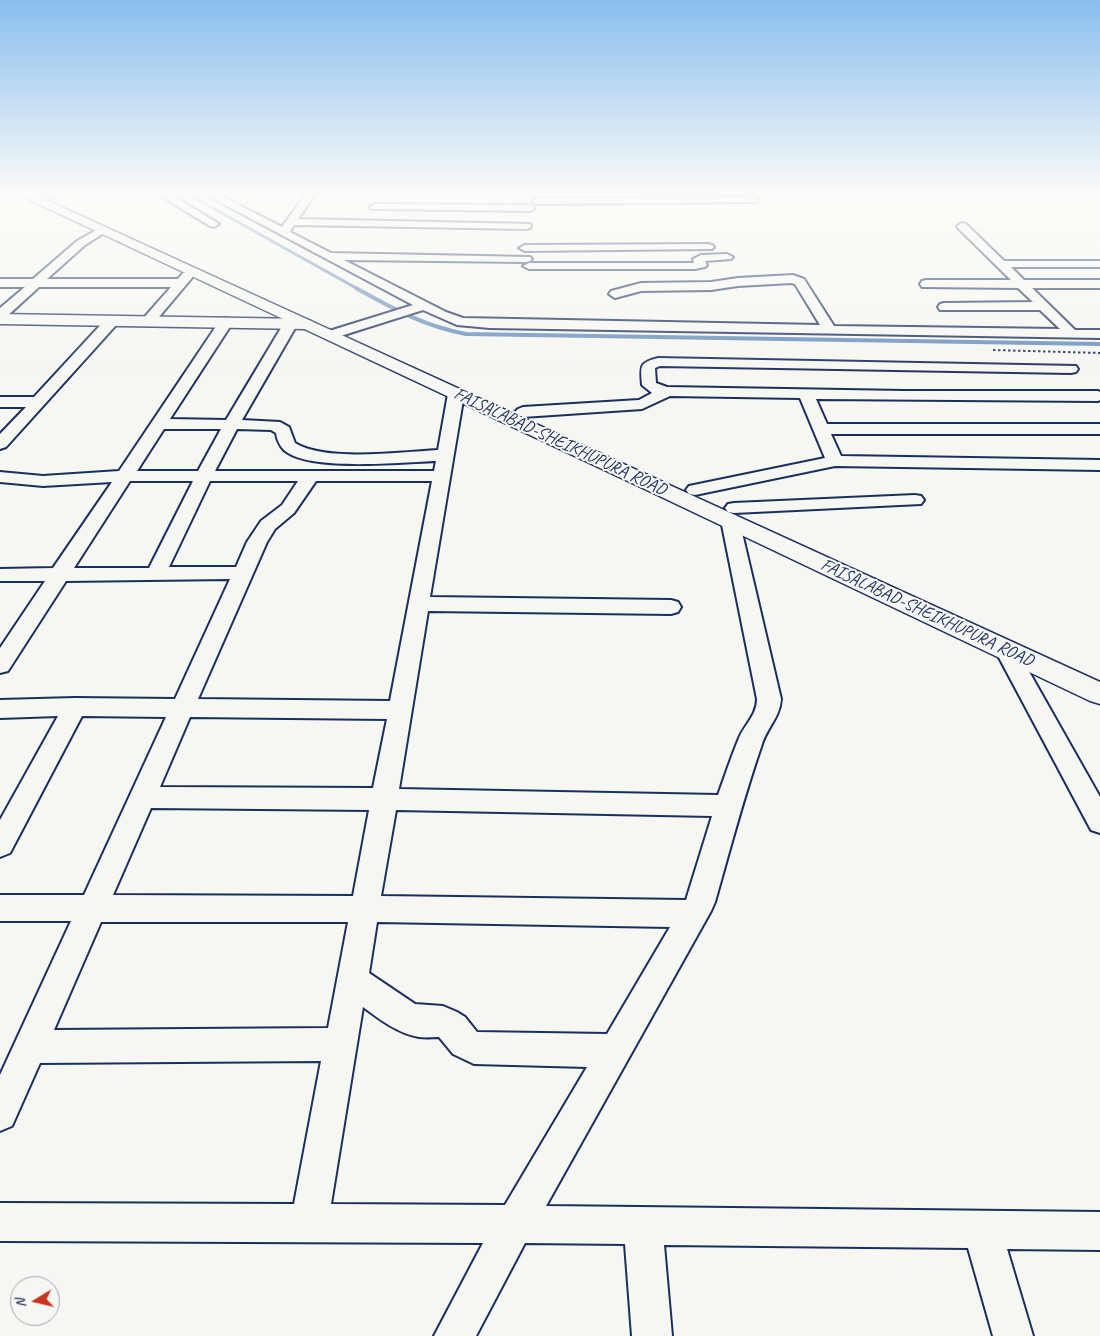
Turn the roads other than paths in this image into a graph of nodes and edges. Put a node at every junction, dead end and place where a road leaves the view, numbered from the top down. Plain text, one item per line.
1 (68, 254) edge
2 (145, 254) edge
3 (173, 254) edge
4 (326, 254) edge
5 (535, 254) edge
6 (678, 254) edge
7 (990, 254) edge
8 (526, 255) junction
9 (329, 256) junction
10 (727, 257) dead end
11 (1000, 264) junction
12 (1100, 264) edge
13 (683, 266) junction
14 (186, 277) junction
15 (37, 282) junction
16 (0, 283) edge
17 (926, 284) dead end
18 (1020, 284) junction
19 (1100, 284) edge
20 (690, 286) junction
21 (615, 294) dead end
22 (1043, 306) junction
23 (944, 307) dead end
24 (419, 308) junction
25 (0, 315) edge
26 (0, 319) edge
27 (112, 320) junction
28 (148, 321) junction
29 (226, 322) junction
30 (298, 323) junction
31 (829, 329) junction
32 (338, 333) junction
33 (1071, 333) junction
34 (1100, 334) edge
35 (897, 367) junction
36 (1071, 369) dead end
37 (667, 391) junction
38 (456, 394) junction
39 (806, 394) junction
40 (904, 396) junction
41 (1098, 396) dead end
42 (0, 402) edge
43 (38, 402) junction
44 (523, 412) junction
45 (159, 424) junction
46 (232, 424) junction
47 (821, 429) junction
48 (922, 429) junction
49 (1100, 429) edge
50 (0, 444) edge
51 (835, 461) junction
52 (1100, 465) edge
53 (444, 466) junction
54 (311, 475) junction
55 (124, 476) junction
56 (204, 476) junction
57 (0, 477) edge
58 (695, 490) junction
59 (915, 500) dead end
60 (732, 514) junction
61 (157, 572) junction
62 (243, 573) junction
63 (60, 574) junction
64 (0, 575) edge
65 (420, 604) junction
66 (671, 607) dead end
67 (1006, 650) junction
68 (0, 665) edge
69 (1082, 665) dead end
70 (1100, 694) edge
71 (75, 707) junction
72 (0, 709) edge
73 (182, 709) junction
74 (401, 710) junction
75 (142, 797) junction
76 (385, 799) junction
77 (728, 806) junction
78 (1100, 822) edge
79 (0, 845) edge
80 (0, 908) edge
81 (92, 908) junction
82 (365, 908) junction
83 (695, 914) junction
84 (353, 980) junction
85 (341, 1044) junction
86 (30, 1047) junction
87 (614, 1051) junction
88 (0, 1114) edge
89 (0, 1222) edge
90 (309, 1224) junction
91 (515, 1224) junction
92 (643, 1226) junction
93 (982, 1229) junction
94 (1100, 1230) edge
95 (454, 1336) edge
96 (652, 1336) edge
97 (1013, 1336) edge

1 - 15 street
2 - 14 main road, FAISALABAD-SHEIKHUPURA ROAD
3 - 32 main road, FAISALABAD-SHEIKHUPURA ROAD
4 - 9 street
5 - 8 street
6 - 13 street
7 - 11 street
8 - 9 street
8 - 13 street
9 - 24 street
10 - 13 street
11 - 12 street
11 - 18 street
13 - 20 street
14 - 15 street
14 - 28 street
14 - 30 main road, FAISALABAD-SHEIKHUPURA ROAD
15 - 16 street
15 - 25 street
17 - 18 street
18 - 19 street
18 - 22 street
20 - 21 street
20 - 31 street
22 - 23 street
22 - 33 street
24 - 31 street
24 - 32 street
26 - 27 main road
27 - 28 main road
27 - 43 street
28 - 29 main road
29 - 30 main road
29 - 45 street
30 - 32 main road, FAISALABAD-SHEIKHUPURA ROAD
30 - 46 street
31 - 33 street
32 - 38 main road, FAISALABAD-SHEIKHUPURA ROAD
32 - 44 main road, FAISALABAD-SHEIKHUPURA ROAD
33 - 34 street
35 - 36 street
35 - 37 street
35 - 40 street
37 - 39 street
37 - 44 street
38 - 53 street
38 - 60 main road, FAISALABAD-SHEIKHUPURA ROAD
39 - 40 street
39 - 47 street
40 - 41 street
40 - 48 street
42 - 43 street
43 - 50 street
44 - 58 main road, FAISALABAD-SHEIKHUPURA ROAD
45 - 46 street
45 - 55 street
46 - 53 street
46 - 56 street
47 - 48 street
47 - 51 street
48 - 49 street
51 - 52 street
51 - 58 street
53 - 54 street
53 - 65 street
54 - 56 street
54 - 62 street
55 - 56 street
55 - 57 street
55 - 63 street
56 - 61 street
58 - 60 main road, FAISALABAD-SHEIKHUPURA ROAD
59 - 60 street
60 - 67 main road, FAISALABAD-SHEIKHUPURA ROAD
60 - 69 main road, FAISALABAD-SHEIKHUPURA ROAD
60 - 77 street
61 - 62 street
61 - 63 street
62 - 73 street
63 - 64 street
63 - 68 street
65 - 66 street
65 - 74 street
67 - 70 main road, FAISALABAD-SHEIKHUPURA ROAD
67 - 78 street
71 - 72 street
71 - 73 street
71 - 79 street
73 - 74 street
73 - 75 street
74 - 76 street
75 - 76 street
75 - 81 street
76 - 77 street
76 - 82 street
77 - 83 street
80 - 81 street
81 - 82 street
81 - 86 street
82 - 83 street
82 - 84 street
83 - 87 street
84 - 85 street
84 - 87 street
85 - 86 street
85 - 90 street
86 - 88 street
87 - 91 street
89 - 90 street
90 - 91 street
91 - 92 street
91 - 95 street
92 - 93 street
92 - 96 street
93 - 94 street
93 - 97 street

